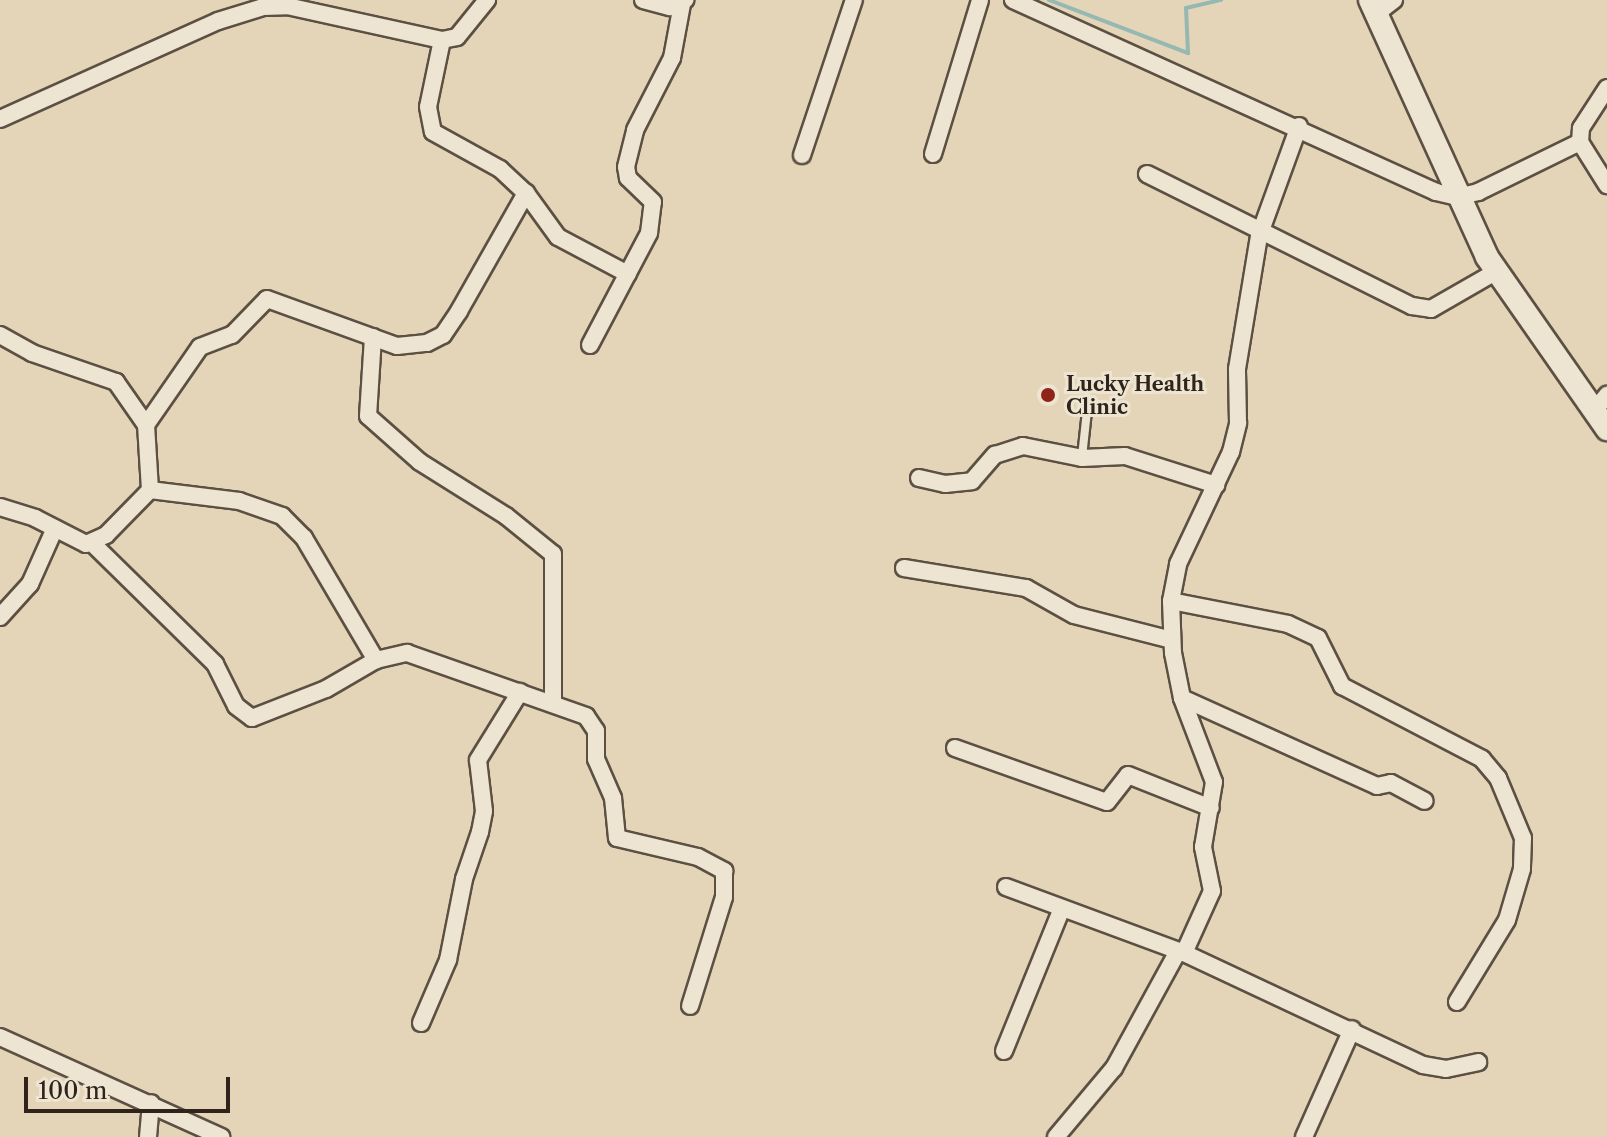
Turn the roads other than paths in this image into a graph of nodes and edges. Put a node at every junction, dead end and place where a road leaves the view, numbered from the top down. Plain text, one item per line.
1 (487, 0) edge
2 (643, 0) edge
3 (854, 0) edge
4 (980, 0) edge
5 (1013, 0) edge
6 (1394, 0) edge
7 (683, 2) edge
8 (287, 3) edge
9 (1373, 7) edge
10 (442, 40) junction
11 (1607, 88) edge
12 (0, 119) edge
13 (1299, 126) junction
14 (1580, 142) junction
15 (933, 154) dead end
16 (802, 155) dead end
17 (1147, 174) dead end
18 (1607, 185) edge
19 (526, 193) junction
20 (1457, 197) junction
21 (1261, 229) junction
22 (1497, 271) junction
23 (628, 274) junction
24 (0, 335) edge
25 (373, 337) junction
26 (590, 345) dead end
27 (1087, 411) dead end
28 (1603, 412) edge
29 (146, 425) junction
30 (1082, 458) junction
31 (919, 478) dead end
32 (1216, 485) junction
33 (150, 490) junction
34 (0, 507) edge
35 (55, 528) junction
36 (92, 543) junction
37 (904, 568) dead end
38 (1171, 601) junction
39 (0, 617) edge
40 (1172, 640) junction
41 (376, 660) junction
42 (520, 692) junction
43 (1182, 698) junction
44 (553, 704) junction
45 (955, 748) dead end
46 (1425, 801) dead end
47 (1211, 808) junction
48 (1006, 887) dead end
49 (1062, 908) junction
50 (1181, 952) junction
51 (1457, 1002) dead end
52 (690, 1006) dead end
53 (421, 1023) dead end
54 (1352, 1029) junction
55 (0, 1037) edge
56 (1004, 1051) dead end
57 (1478, 1062) dead end
58 (151, 1103) junction
59 (148, 1137) edge
60 (221, 1137) edge
61 (1056, 1137) edge
62 (1304, 1137) edge

1 - 10 street
2 - 7 street
3 - 16 street
4 - 15 street
5 - 13 street
6 - 9 street
7 - 23 street
8 - 10 street
8 - 12 street
9 - 20 main road
10 - 19 street
11 - 14 street
13 - 20 street
13 - 21 street
14 - 18 street
14 - 20 street
17 - 21 street
19 - 23 street
19 - 25 street
20 - 22 main road
21 - 22 street
21 - 32 street
22 - 28 main road
23 - 26 street
24 - 29 street
25 - 29 street
25 - 44 street
27 - 30 lane
29 - 33 street
30 - 31 street
30 - 32 street
32 - 38 street
33 - 36 street
33 - 41 street
34 - 35 street
35 - 36 street
35 - 39 street
36 - 41 street
37 - 40 street
38 - 40 street
38 - 51 street
40 - 43 street
41 - 42 street
42 - 44 street
42 - 53 street
43 - 46 street
43 - 47 street
44 - 52 street
45 - 47 street
47 - 50 street
48 - 49 street
49 - 50 street
49 - 56 street
50 - 54 street
50 - 61 street
54 - 57 street
54 - 62 street
55 - 58 street
58 - 59 street
58 - 60 street

